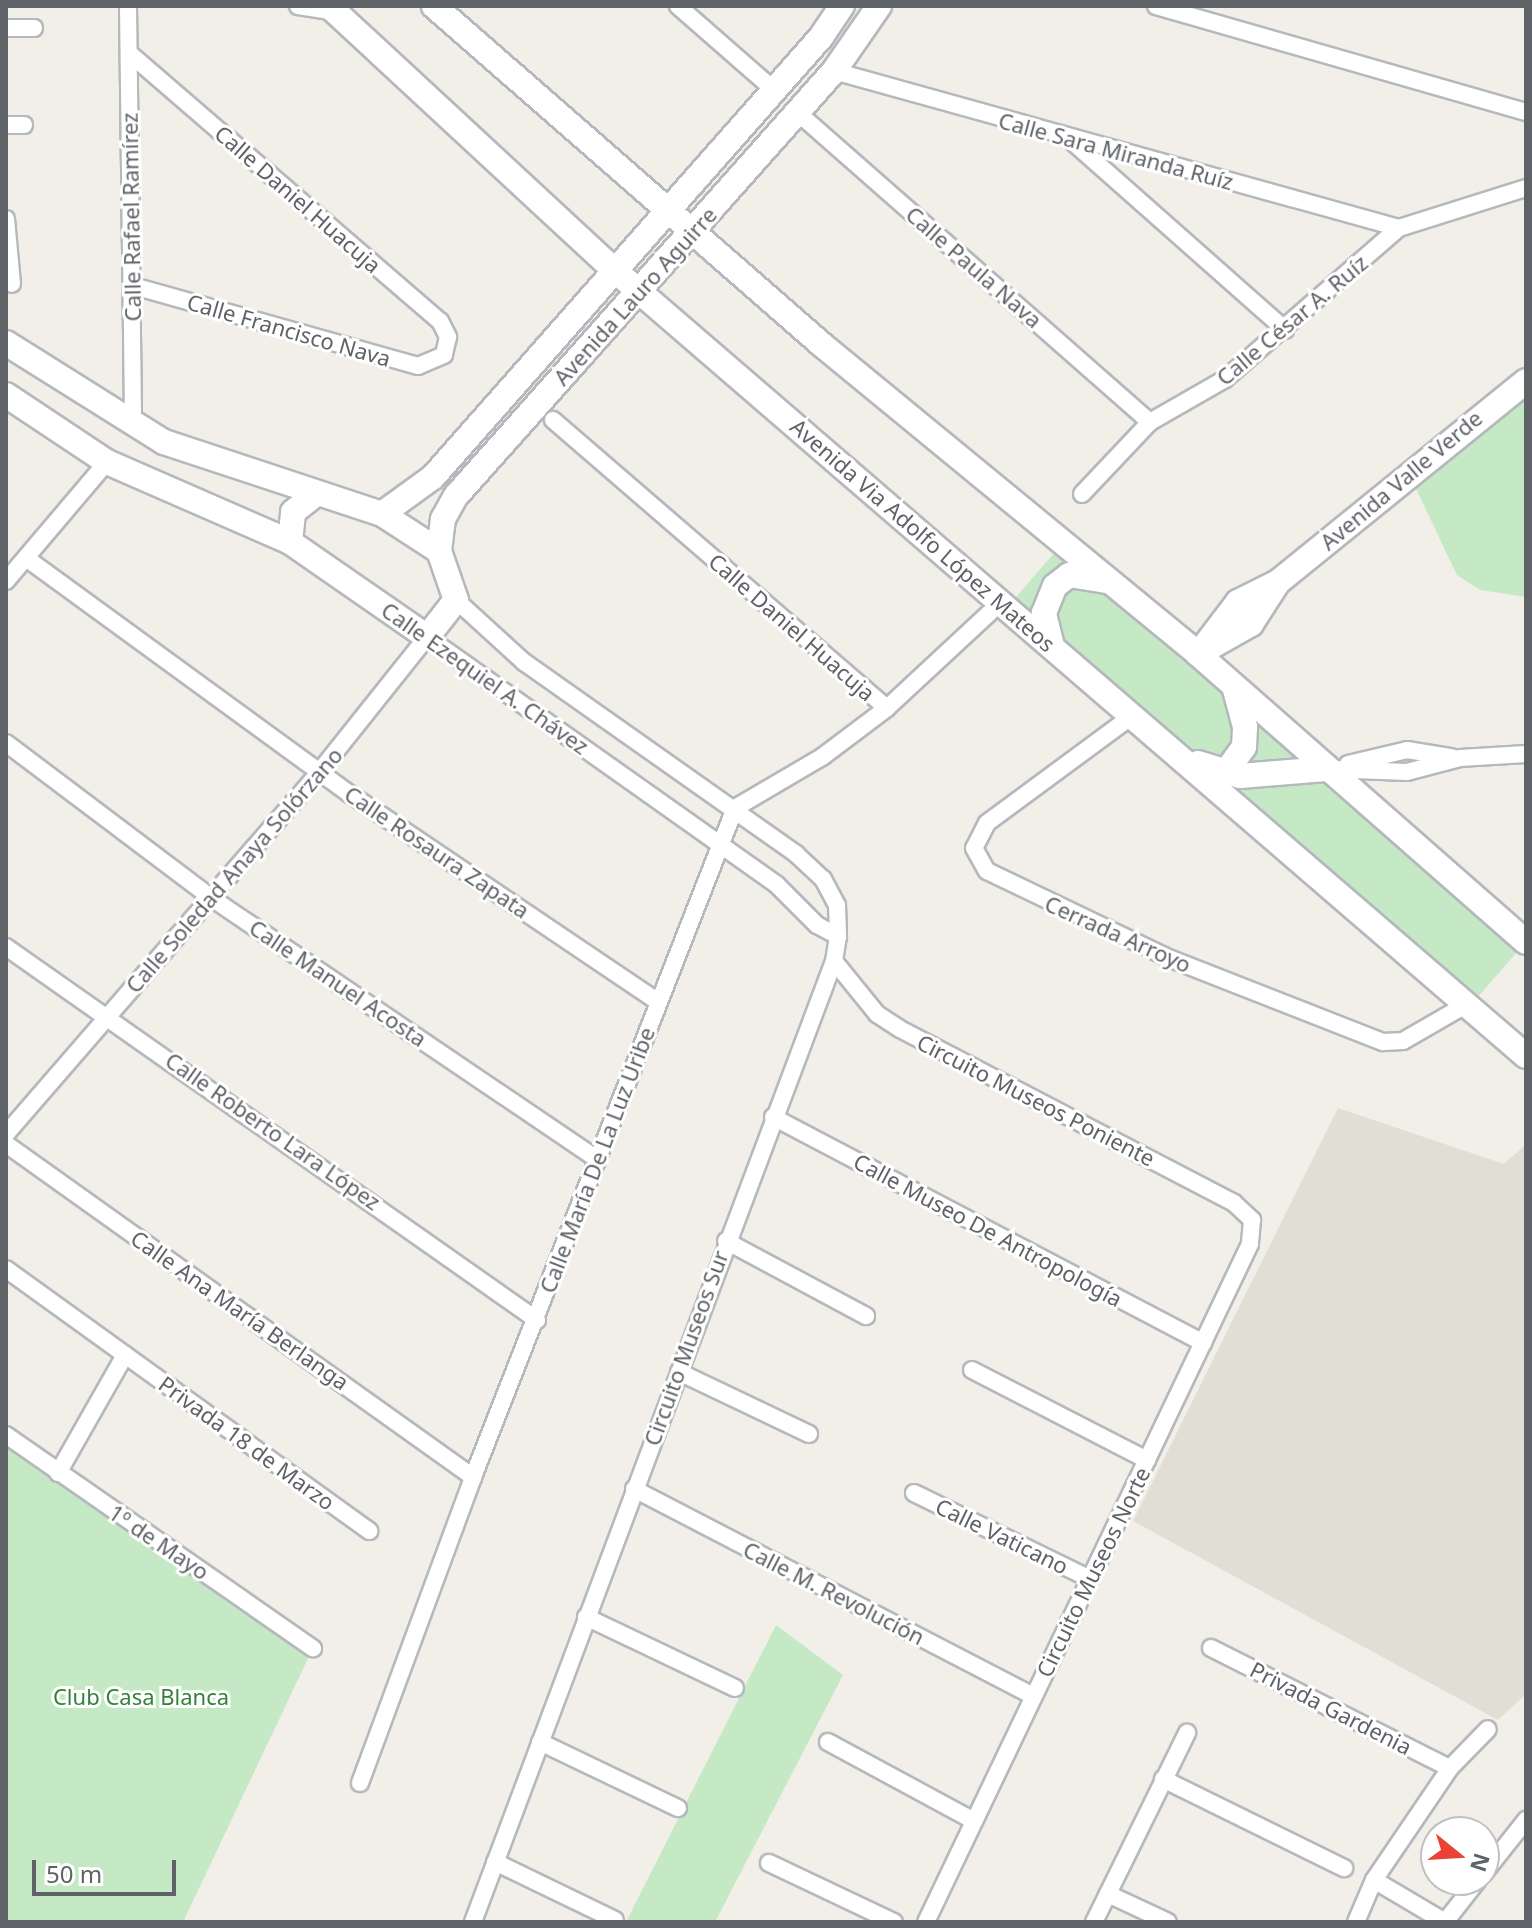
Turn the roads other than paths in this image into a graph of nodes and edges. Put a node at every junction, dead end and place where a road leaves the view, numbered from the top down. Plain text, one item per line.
1 (128, 6) edge
2 (298, 6) edge
3 (434, 6) edge
4 (678, 6) edge
5 (842, 6) edge
6 (879, 6) edge
7 (1156, 6) edge
8 (332, 9) edge
9 (6, 28) edge
10 (34, 28) dead end
11 (129, 53) junction
12 (834, 71) junction
13 (774, 90) junction
14 (797, 112) junction
15 (1526, 112) edge
16 (6, 125) edge
17 (24, 125) dead end
18 (1070, 140) junction
19 (1526, 188) edge
20 (664, 209) junction
21 (6, 219) edge
22 (1399, 228) junction
23 (692, 233) junction
24 (612, 268) junction
25 (12, 284) dead end
26 (133, 286) junction
27 (640, 293) junction
28 (1285, 330) junction
29 (6, 343) edge
30 (444, 355) joint
31 (1526, 381) edge
32 (6, 395) edge
33 (553, 420) dead end
34 (1150, 422) junction
35 (133, 427) junction
36 (107, 462) junction
37 (316, 494) junction
38 (1082, 494) dead end
39 (382, 514) junction
40 (290, 542) junction
41 (439, 551) junction
42 (26, 558) junction
43 (6, 581) edge
44 (1115, 585) junction
45 (456, 600) junction
46 (1001, 602) junction
47 (427, 637) junction
48 (1052, 646) junction
49 (1198, 654) junction
50 (1234, 686) junction
51 (887, 708) junction
52 (1132, 716) junction
53 (6, 743) edge
54 (1177, 754) junction
55 (1526, 754) edge
56 (1326, 769) junction
57 (320, 771) junction
58 (1225, 773) junction
59 (735, 808) junction
60 (718, 842) junction
61 (210, 897) junction
62 (838, 936) junction
63 (1526, 942) edge
64 (6, 947) edge
65 (834, 961) junction
66 (657, 1001) junction
67 (1467, 1004) junction
68 (109, 1015) junction
69 (1526, 1056) edge
70 (773, 1117) junction
71 (6, 1134) edge
72 (6, 1144) edge
73 (597, 1159) junction
74 (1252, 1220) joint
75 (726, 1241) junction
76 (6, 1269) edge
77 (866, 1316) dead end
78 (537, 1320) junction
79 (1203, 1343) junction
80 (125, 1355) junction
81 (972, 1370) dead end
82 (679, 1372) junction
83 (809, 1434) dead end
84 (6, 1435) edge
85 (1147, 1460) junction
86 (58, 1473) junction
87 (473, 1477) junction
88 (634, 1489) junction
89 (914, 1493) dead end
90 (369, 1531) dead end
91 (1090, 1579) junction
92 (586, 1617) junction
93 (313, 1648) dead end
94 (1211, 1648) dead end
95 (735, 1688) dead end
96 (1034, 1696) junction
97 (1488, 1729) dead end
98 (1187, 1733) dead end
99 (540, 1742) junction
100 (828, 1742) dead end
101 (1450, 1768) junction
102 (1163, 1779) junction
103 (360, 1783) dead end
104 (678, 1808) dead end
105 (1526, 1820) edge
106 (974, 1821) junction
107 (1500, 1853) edge
108 (495, 1862) junction
109 (769, 1863) dead end
110 (1344, 1868) dead end
111 (1374, 1880) junction
112 (1108, 1894) junction
113 (1465, 1896) edge
114 (615, 1920) edge
115 (473, 1922) edge
116 (894, 1922) edge
117 (926, 1922) edge
118 (1094, 1922) edge
119 (1168, 1922) edge
120 (1356, 1922) edge
121 (1445, 1922) edge

1 - 11 street, Calle Rafael Ramírez
2 - 8 street
3 - 20 main road
4 - 13 street
5 - 13 main road, Avenida Lauro Aguirre
6 - 12 main road, Avenida Lauro Aguirre
7 - 15 street
8 - 24 main road, Avenida Via Adolfo López Mateos
9 - 10 street
11 - 26 street, Calle Rafael Ramírez
11 - 30 street, Calle Daniel Huacuja
12 - 14 main road, Avenida Lauro Aguirre
12 - 18 street, Calle Sara Miranda Ruíz
13 - 20 main road, Avenida Lauro Aguirre
14 - 23 main road, Avenida Lauro Aguirre
14 - 34 street, Calle Paula Nava
16 - 17 street
18 - 22 street, Calle Sara Miranda Ruíz
18 - 28 street
19 - 22 street, Calle César A. Ruíz
20 - 23 main road
20 - 24 main road, Avenida Lauro Aguirre
21 - 25 street
22 - 28 street, Calle César A. Ruíz
23 - 27 main road, Avenida Lauro Aguirre
23 - 44 main road
24 - 27 main road, Avenida Via Adolfo López Mateos
24 - 39 main road, Avenida Lauro Aguirre
26 - 30 street, Calle Francisco Nava
26 - 35 street, Calle Rafael Ramírez
27 - 41 main road, Avenida Lauro Aguirre
27 - 46 main road, Avenida Via Adolfo López Mateos
28 - 34 street, Calle César A. Ruíz
29 - 35 main road
31 - 49 main road, Avenida Valle Verde
32 - 36 main road, Calle Ezequiel A. Chávez
33 - 51 street, Calle Daniel Huacuja
34 - 38 street, Calle César A. Ruíz
35 - 37 main road
36 - 40 main road, Calle Ezequiel A. Chávez
36 - 42 street
37 - 39 main road
37 - 40 main road
39 - 41 main road
40 - 47 main road, Calle Ezequiel A. Chávez
41 - 45 main road
42 - 43 street
42 - 57 street, Calle Rosaura Zapata
44 - 48 main road
44 - 49 main road
45 - 47 main road, Calle Soledad Anaya Solórzano
45 - 59 street, Calle Ezequiel A. Chávez
46 - 48 main road, Avenida Via Adolfo López Mateos
46 - 51 street
47 - 57 street, Calle Soledad Anaya Solórzano
47 - 60 street, Calle Ezequiel A. Chávez
48 - 52 main road, Avenida Via Adolfo López Mateos
49 - 50 main road
50 - 56 main road
50 - 58 main road
51 - 59 street
52 - 54 main road, Avenida Via Adolfo López Mateos
52 - 67 street, Cerrada Arroyo
53 - 61 street, Calle Manuel Acosta
54 - 58 main road
54 - 67 main road, Avenida Via Adolfo López Mateos
55 - 56 street
56 - 58 main road
56 - 63 main road
57 - 61 street, Calle Soledad Anaya Solórzano
57 - 66 street, Calle Rosaura Zapata
59 - 60 street
59 - 62 street, Circuito Museos Sur
60 - 62 street, Calle Ezequiel A. Chávez
60 - 66 street, Calle María De La Luz Uribe
61 - 68 street, Calle Soledad Anaya Solórzano
61 - 73 street, Calle Manuel Acosta
62 - 65 street, Circuito Museos Sur
64 - 68 street, Calle Roberto Lara López
65 - 70 street, Circuito Museos Sur
65 - 74 street, Circuito Museos Poniente
66 - 73 street, Calle María De La Luz Uribe
67 - 69 main road, Avenida Via Adolfo López Mateos
68 - 71 street, Calle Soledad Anaya Solórzano
68 - 78 street, Calle Roberto Lara López
70 - 75 street, Circuito Museos Sur
70 - 79 street, Calle Museo De Antropología
72 - 87 street, Calle Ana María Berlanga
73 - 78 street, Calle María De La Luz Uribe
74 - 79 street, Circuito Museos Norte
75 - 77 street
75 - 82 street, Circuito Museos Sur
76 - 80 street, Privada 18 de Marzo
78 - 87 street, Calle María De La Luz Uribe
79 - 85 street, Circuito Museos Norte
80 - 86 street
80 - 90 street, Privada 18 de Marzo
81 - 85 street
82 - 83 street
82 - 88 street, Circuito Museos Sur
84 - 86 street, 1º de Mayo
85 - 91 street, Circuito Museos Norte
86 - 93 street, 1º de Mayo
87 - 103 street, Calle María De La Luz Uribe
88 - 92 street, Circuito Museos Sur
88 - 96 street, Calle M. Revolución
89 - 91 street, Calle Vaticano
91 - 96 street, Circuito Museos Norte
92 - 95 street
92 - 99 street, Circuito Museos Sur
94 - 101 street, Privada Gardenia
96 - 106 street, Circuito Museos Norte
97 - 101 street
98 - 102 street
99 - 104 street
99 - 108 street, Circuito Museos Sur
100 - 106 street
101 - 111 street
102 - 110 street
102 - 112 street
105 - 107 street
106 - 117 street, Circuito Museos Norte
108 - 114 street
108 - 115 street, Circuito Museos Sur
109 - 116 street
111 - 120 street
111 - 121 street
112 - 118 street
112 - 119 street
113 - 121 street

